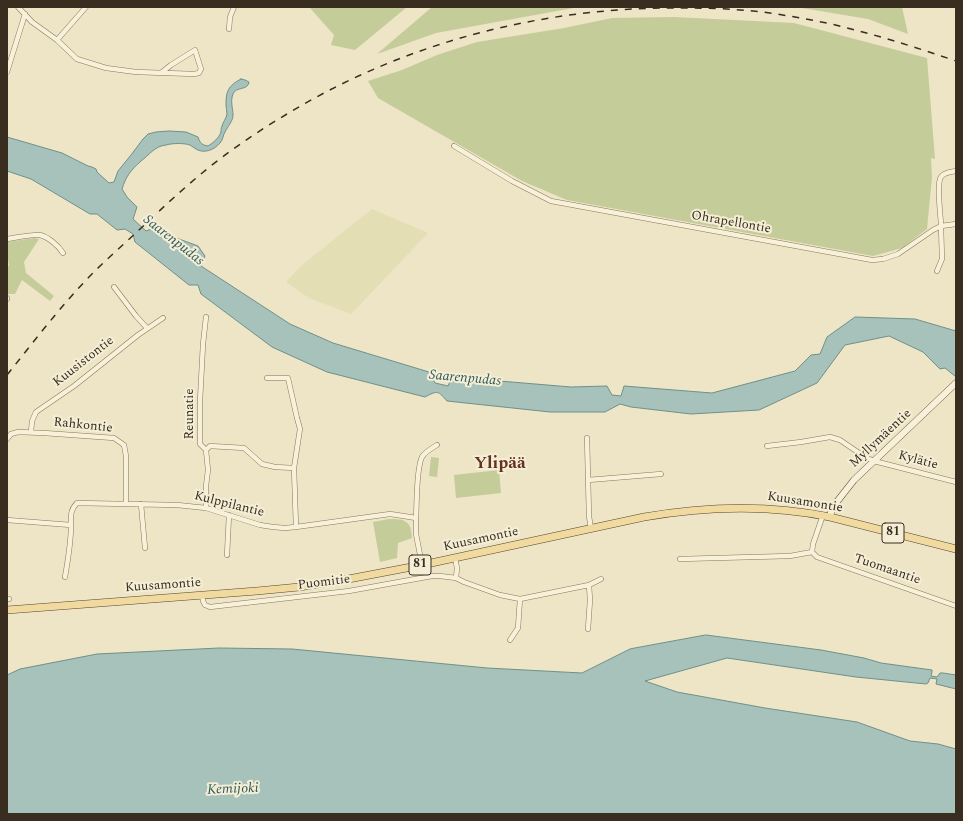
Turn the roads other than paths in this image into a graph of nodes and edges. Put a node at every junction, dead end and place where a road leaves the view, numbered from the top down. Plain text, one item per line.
1 (18, 7) edge
2 (86, 7) edge
3 (234, 7) edge
4 (25, 14) junction
5 (229, 29) dead end
6 (57, 40) junction
7 (7, 72) edge
8 (161, 73) junction
9 (454, 146) dead end
10 (956, 171) edge
11 (956, 224) edge
12 (941, 226) junction
13 (7, 240) edge
14 (63, 253) dead end
15 (937, 271) dead end
16 (114, 286) dead end
17 (206, 317) dead end
18 (163, 318) dead end
19 (147, 328) junction
20 (267, 378) dead end
21 (954, 385) edge
22 (31, 432) junction
23 (587, 438) dead end
24 (7, 439) edge
25 (437, 445) dead end
26 (767, 446) dead end
27 (206, 450) junction
28 (874, 461) junction
29 (294, 468) junction
30 (661, 474) dead end
31 (588, 480) junction
32 (956, 482) edge
33 (126, 503) junction
34 (141, 504) junction
35 (206, 508) junction
36 (229, 515) junction
37 (827, 516) junction
38 (416, 518) junction
39 (7, 520) edge
40 (71, 525) junction
41 (296, 527) junction
42 (591, 529) junction
43 (145, 548) dead end
44 (956, 549) edge
45 (812, 552) junction
46 (227, 556) dead end
47 (455, 558) junction
48 (680, 559) dead end
49 (422, 565) junction
50 (65, 578) dead end
51 (456, 578) junction
52 (601, 579) dead end
53 (589, 585) junction
54 (202, 595) junction
55 (520, 599) junction
56 (956, 606) edge
57 (7, 610) edge
58 (588, 629) dead end
59 (510, 640) dead end

1 - 4 street
2 - 6 street
3 - 5 street
4 - 6 street
4 - 7 street
6 - 8 street
8 - 8 street
9 - 12 street, Ohrapellontie
10 - 12 street
11 - 12 street
12 - 15 street
13 - 14 street
16 - 19 street
17 - 27 street, Reunatie
18 - 19 street, Kuusistontie
19 - 22 street, Kuusistontie
20 - 29 street
21 - 28 main road, Myllymäentie
22 - 24 street, Rahkontie
22 - 33 street, Rahkontie
23 - 31 street
25 - 38 street
26 - 28 street, Kylätie
27 - 29 street
27 - 35 street, Reunatie
28 - 32 street, Kylätie
28 - 37 main road, Myllymäentie
29 - 41 street
30 - 31 street
31 - 42 street
33 - 34 street, Kulppilantie
33 - 40 street, Kulppilantie
34 - 35 street, Kulppilantie
34 - 43 street
35 - 36 street, Kulppilantie
36 - 41 street, Kulppilantie
36 - 46 street
37 - 42 main road, Kuusamontie / 81
37 - 44 main road, Kuusamontie / 81
37 - 45 street
38 - 41 street, Kulppilantie
38 - 49 street
39 - 40 street
40 - 50 street
42 - 47 main road, Kuusamontie / 81
45 - 48 street
45 - 56 street, Tuomaantie
47 - 49 main road, Kuusamontie / 81
47 - 51 street
49 - 54 main road, Kuusamontie / 81
51 - 54 street, Puomitie
51 - 55 street, Puomitie
52 - 53 street, Puomitie
53 - 55 street, Puomitie
53 - 58 street
54 - 57 main road, Kuusamontie / 81
55 - 59 street

